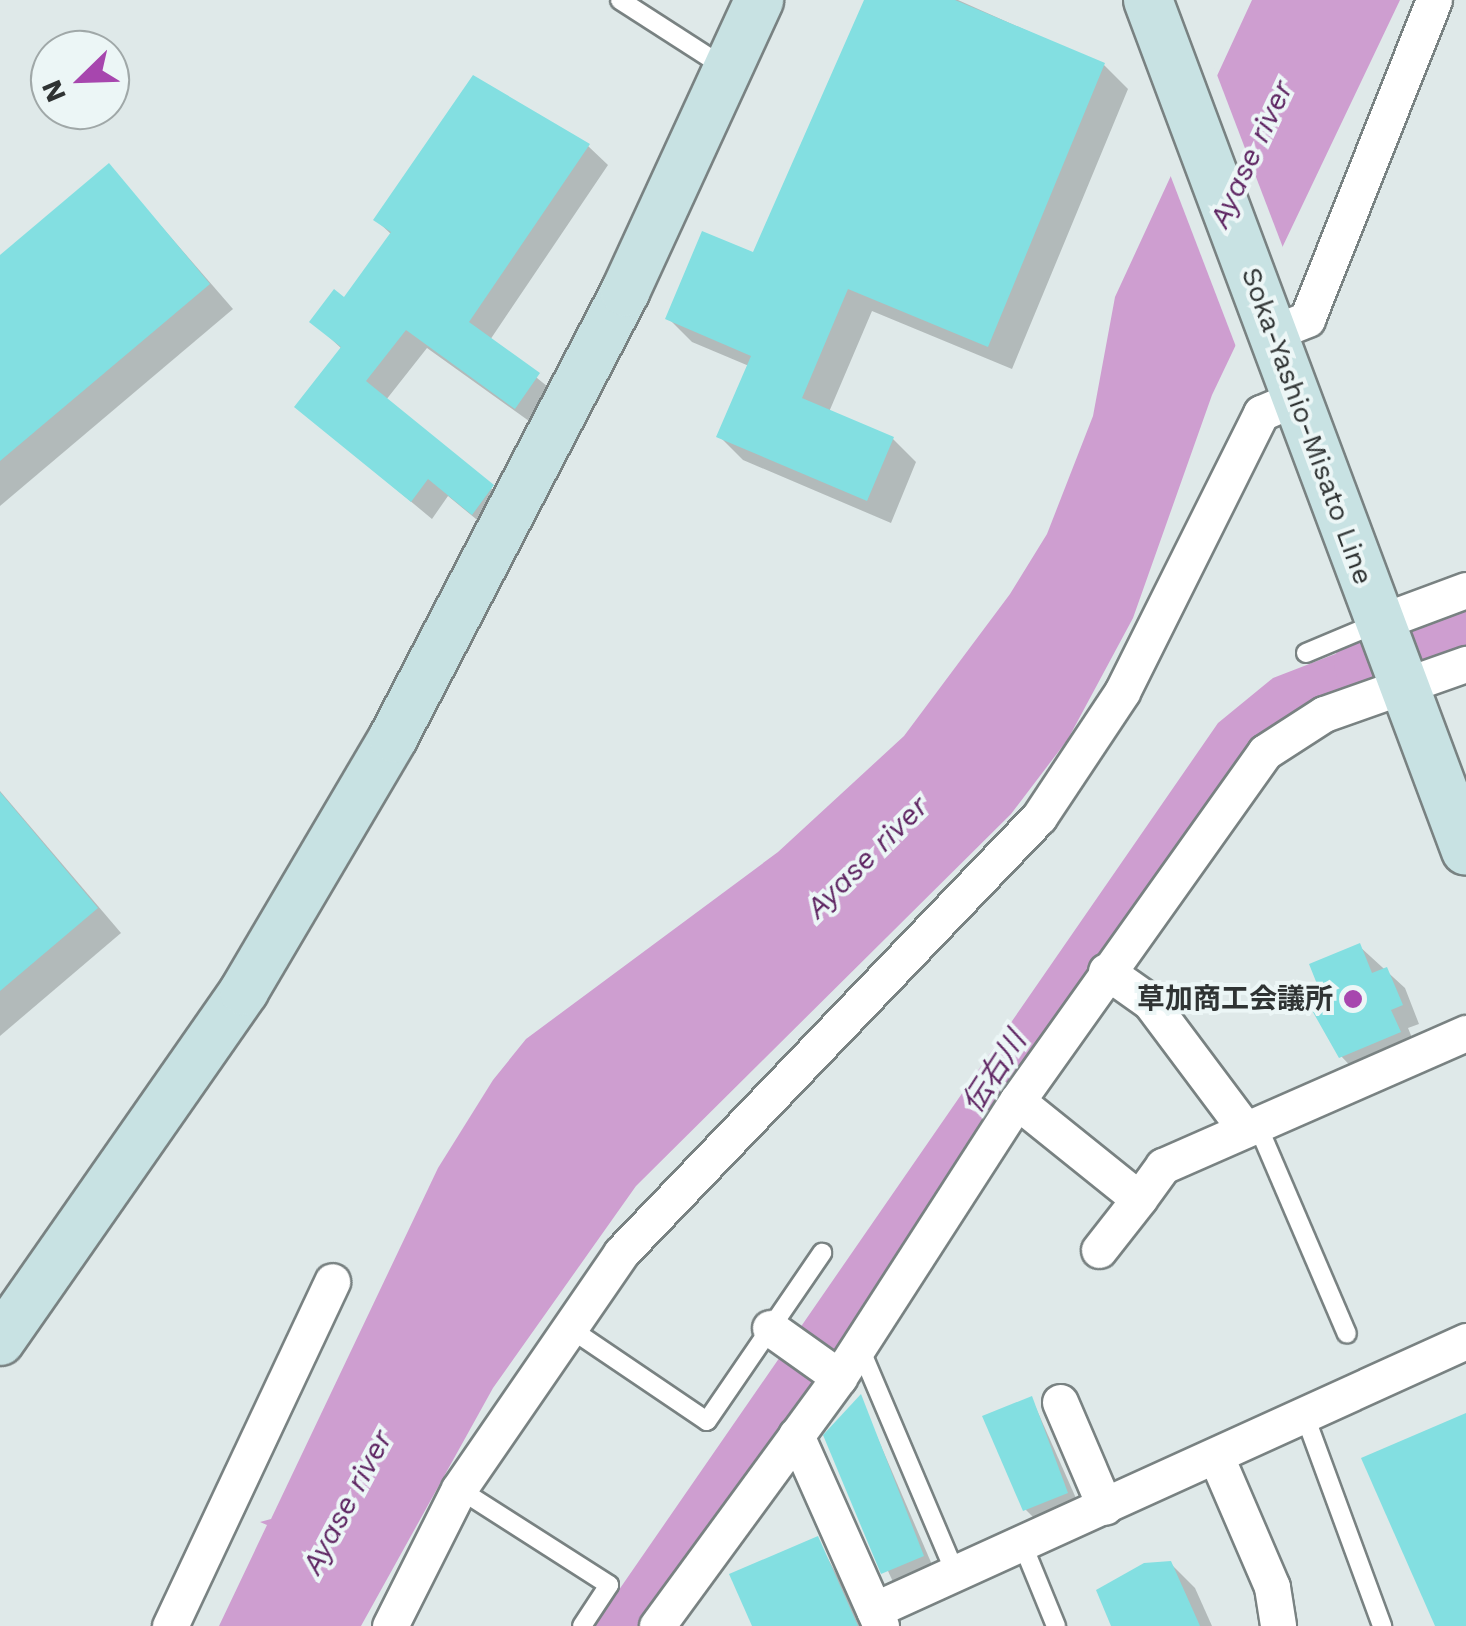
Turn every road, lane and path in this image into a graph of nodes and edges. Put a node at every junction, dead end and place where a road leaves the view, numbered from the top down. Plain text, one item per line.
1 (620, 0) edge
2 (759, 0) edge
3 (1148, 0) edge
4 (1434, 0) edge
5 (728, 70) junction
6 (1276, 340) junction
7 (1297, 398) junction
8 (1466, 590) edge
9 (1306, 653) dead end
10 (1392, 654) junction
11 (1466, 664) edge
12 (1466, 851) edge
13 (1106, 971) junction
14 (1466, 1032) edge
15 (1017, 1101) junction
16 (1251, 1126) junction
17 (1139, 1199) junction
18 (1099, 1250) dead end
19 (822, 1253) dead end
20 (332, 1281) dead end
21 (565, 1325) junction
22 (778, 1334) junction
23 (1347, 1334) dead end
24 (1466, 1340) edge
25 (0, 1342) edge
26 (860, 1346) junction
27 (835, 1374) junction
28 (1060, 1402) dead end
29 (1306, 1419) junction
30 (796, 1435) junction
31 (1216, 1459) junction
32 (459, 1489) junction
33 (1105, 1507) junction
34 (1022, 1543) junction
35 (956, 1574) junction
36 (877, 1618) edge
37 (170, 1626) edge
38 (390, 1626) edge
39 (582, 1626) edge
40 (657, 1626) edge
41 (1056, 1626) edge
42 (1278, 1626) edge
43 (1382, 1626) edge

1 - 5 lane
2 - 5 street
3 - 6 street, Soka-Yashio-Misato Line
4 - 6 street
5 - 25 street
6 - 7 street, Soka-Yashio-Misato Line
7 - 10 street, Soka-Yashio-Misato Line
7 - 21 street
8 - 10 street
9 - 10 lane
10 - 11 street
10 - 12 street, Soka-Yashio-Misato Line
10 - 13 street
13 - 15 street
13 - 16 street
14 - 16 street
15 - 17 street
15 - 26 street
16 - 17 street
16 - 23 lane
17 - 18 street
19 - 22 lane
20 - 37 street
21 - 22 lane
21 - 32 street
22 - 27 street
24 - 29 street
26 - 27 street
26 - 35 lane
27 - 30 street
28 - 33 street
29 - 31 street
29 - 43 lane
30 - 36 street
30 - 40 street
31 - 33 street
31 - 42 street
32 - 38 street
32 - 39 lane
33 - 34 street
34 - 35 street
34 - 41 lane
35 - 36 street

